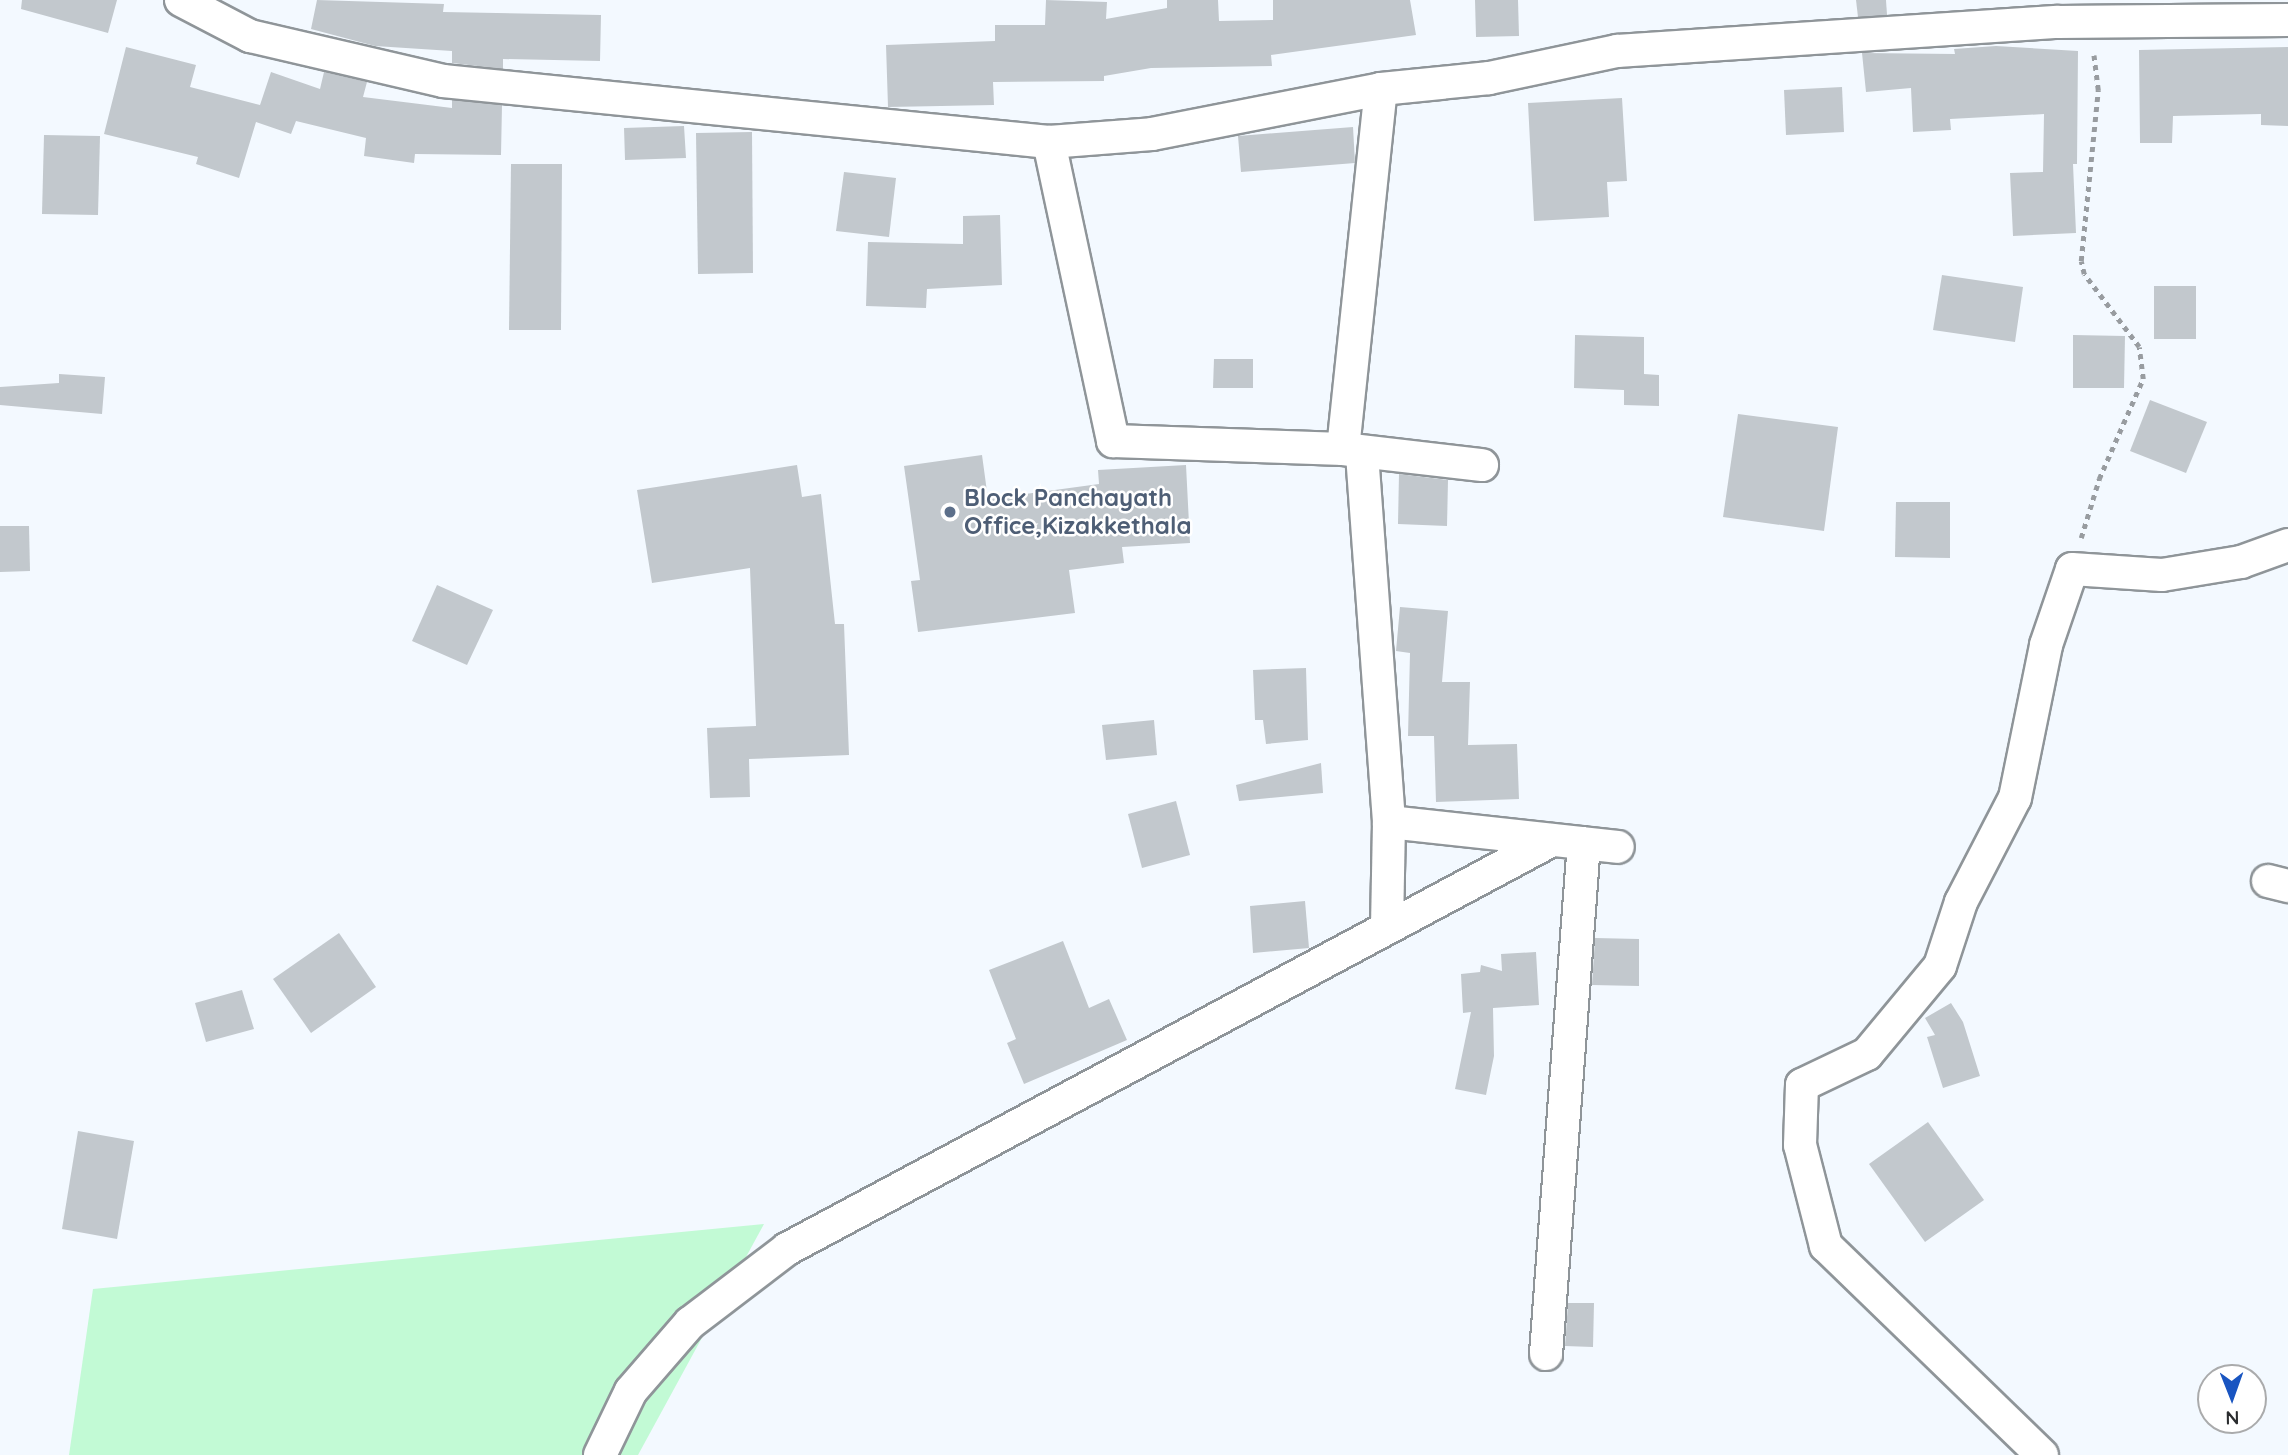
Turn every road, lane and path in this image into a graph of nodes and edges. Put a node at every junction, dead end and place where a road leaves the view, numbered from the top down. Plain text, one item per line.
1 (181, 0) edge
2 (2288, 20) edge
3 (2090, 22) junction
4 (1381, 89) junction
5 (1049, 142) junction
6 (1353, 452) junction
7 (1482, 465) dead end
8 (2288, 545) edge
9 (2072, 569) junction
10 (1389, 822) junction
11 (1552, 840) junction
12 (1584, 843) junction
13 (1618, 847) dead end
14 (1387, 927) junction
15 (1546, 1354) dead end
16 (600, 1455) edge
17 (2042, 1455) edge

1 - 5 street
2 - 3 street
3 - 4 street
3 - 9 path
4 - 5 street
4 - 6 street
5 - 6 street
6 - 7 street
6 - 10 street
8 - 9 street
9 - 17 street
10 - 11 street
10 - 14 street
11 - 12 street
11 - 14 street
12 - 13 street
12 - 15 street
14 - 16 street

